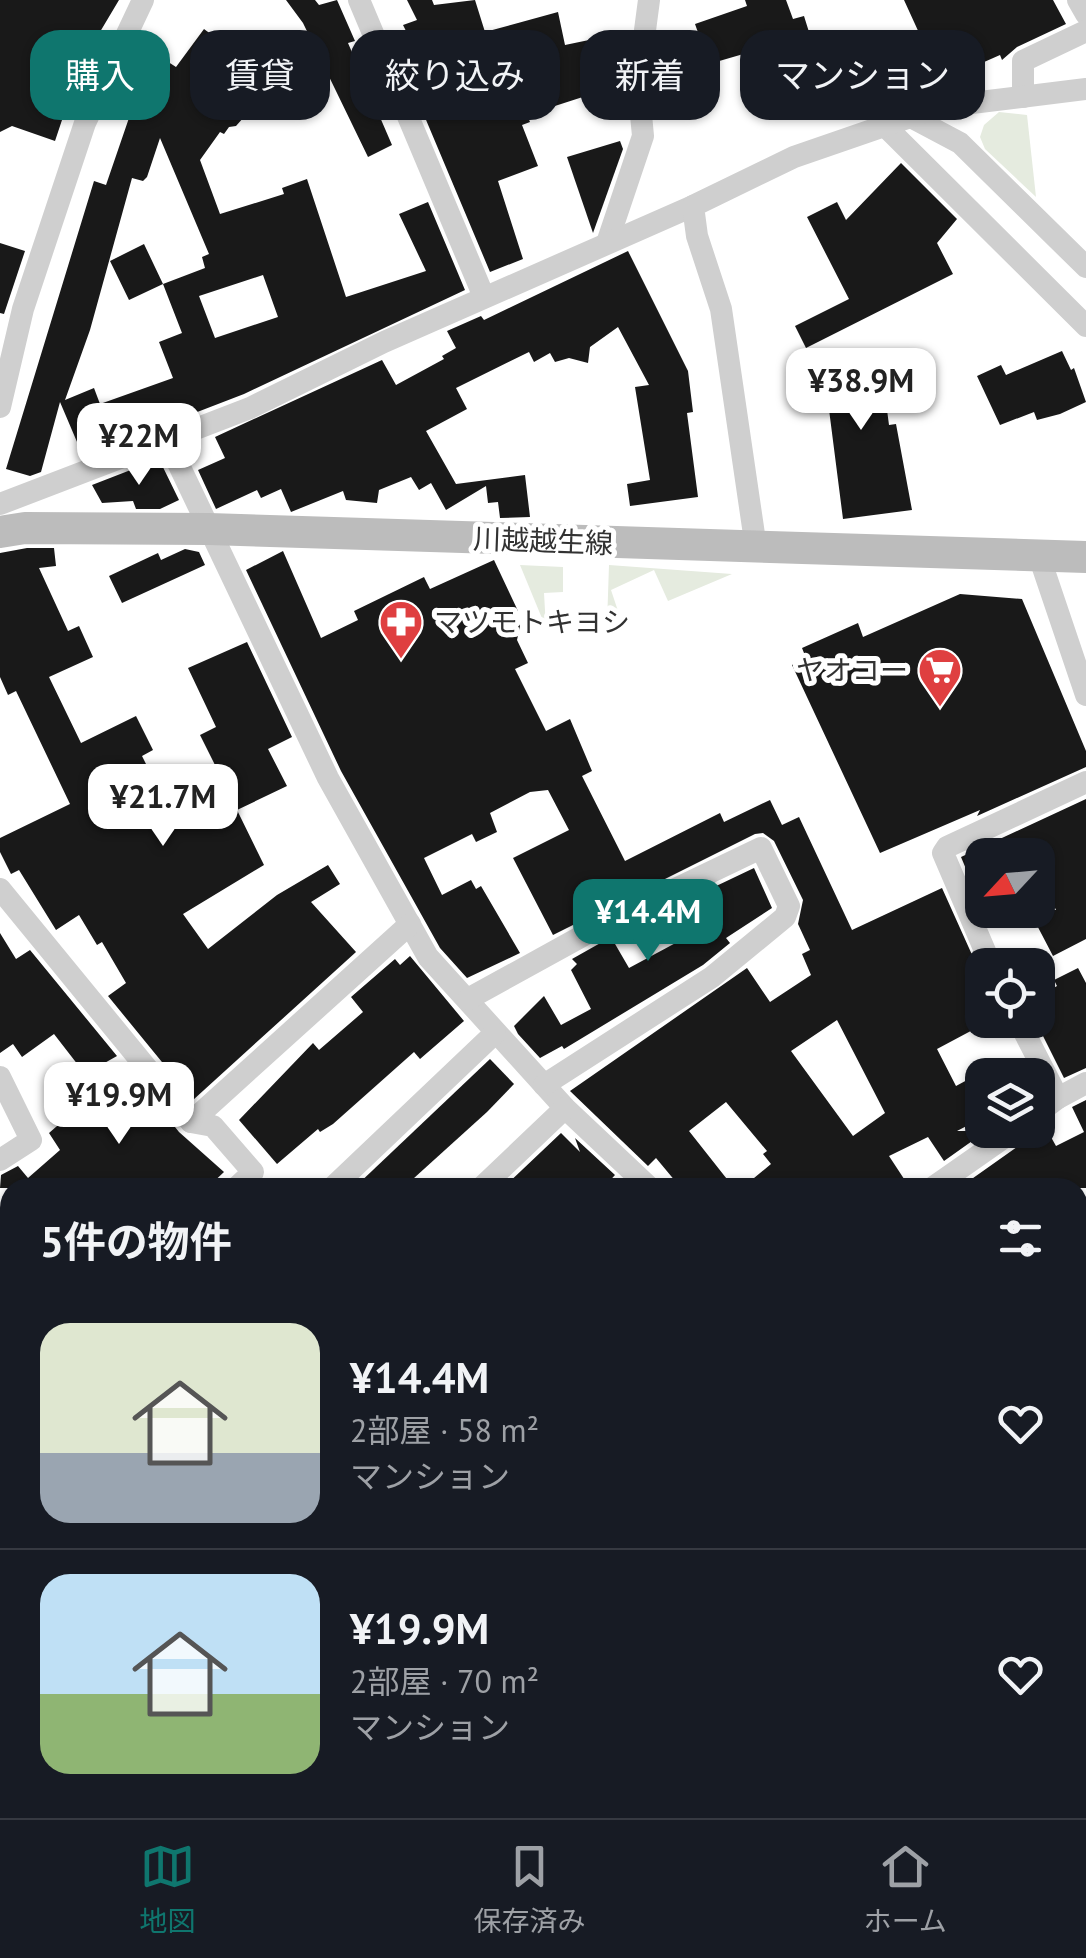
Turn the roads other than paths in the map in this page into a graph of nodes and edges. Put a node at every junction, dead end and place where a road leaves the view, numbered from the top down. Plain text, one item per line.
1 (144, 0) edge
2 (359, 0) edge
3 (649, 0) edge
4 (1078, 0) edge
5 (1086, 14) edge
6 (1086, 31) edge
7 (1086, 88) edge
8 (1023, 97) junction
9 (985, 102) edge
10 (898, 120) edge
11 (918, 120) edge
12 (884, 124) junction
13 (693, 206) junction
14 (607, 243) junction
15 (1086, 267) edge
16 (484, 296) junction
17 (1086, 326) edge
18 (0, 408) edge
19 (168, 440) junction
20 (0, 504) edge
21 (209, 528) junction
22 (0, 532) edge
23 (756, 548) junction
24 (1039, 556) junction
25 (1086, 557) edge
26 (1086, 695) edge
27 (1086, 782) edge
28 (0, 889) edge
29 (410, 924) junction
30 (984, 948) edge
31 (468, 999) junction
32 (495, 1033) junction
33 (1027, 1038) edge
34 (0, 1078) edge
35 (1086, 1082) edge
36 (544, 1084) junction
37 (1058, 1098) junction
38 (1055, 1100) edge
39 (565, 1108) junction
40 (191, 1122) junction
41 (990, 1148) edge
42 (0, 1160) edge
43 (247, 1178) edge
44 (343, 1178) edge
45 (492, 1178) edge
46 (631, 1178) edge
47 (949, 1178) edge

1 - 18 street
2 - 16 street
3 - 14 street
4 - 5 street
6 - 8 street
7 - 8 street
8 - 9 street
10 - 12 street
11 - 15 street
12 - 13 street
12 - 17 street
13 - 14 street
13 - 23 street
14 - 16 street
16 - 19 street
19 - 20 street
19 - 21 street
21 - 22 main road, 川越越生線
21 - 23 main road, 川越越生線
21 - 29 street
23 - 24 main road, 川越越生線
24 - 25 main road, 川越越生線
24 - 26 street
27 - 30 street
28 - 40 street
29 - 31 street
29 - 40 street
31 - 32 street
31 - 36 street
32 - 36 street
32 - 44 street
33 - 37 street
34 - 42 street
35 - 37 street
36 - 39 street
37 - 38 street
39 - 45 street
39 - 46 street
40 - 43 street
41 - 47 street

